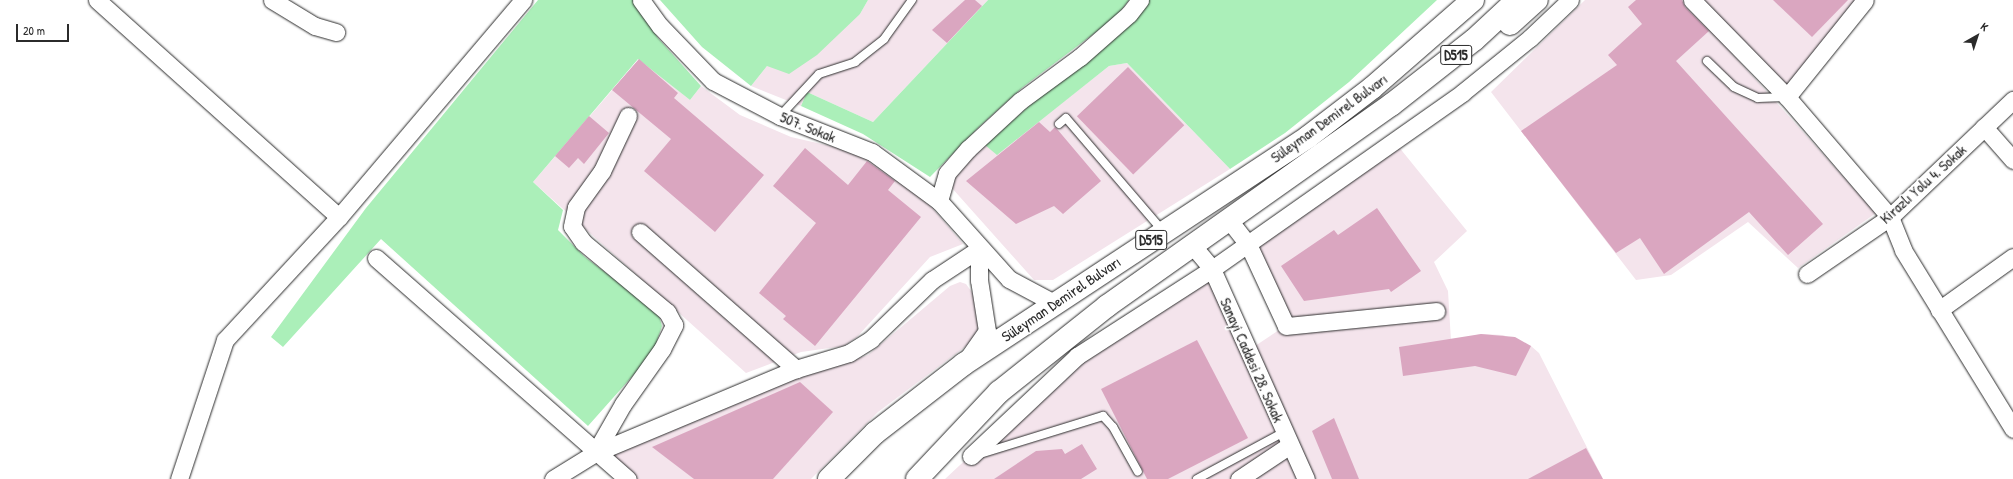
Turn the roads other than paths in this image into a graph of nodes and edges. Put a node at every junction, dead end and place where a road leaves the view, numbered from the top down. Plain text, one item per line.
1 (97, 0) edge
2 (272, 0) edge
3 (523, 0) edge
4 (641, 0) edge
5 (912, 0) edge
6 (1140, 0) edge
7 (1456, 0) edge
8 (1473, 0) edge
9 (1517, 0) edge
10 (1537, 0) edge
11 (1570, 0) edge
12 (1692, 0) edge
13 (1865, 0) edge
14 (336, 32) dead end
15 (1707, 61) dead end
16 (1372, 88) junction
17 (1787, 97) junction
18 (2013, 100) edge
19 (1391, 105) junction
20 (628, 116) dead end
21 (780, 116) junction
22 (1059, 124) dead end
23 (1984, 127) junction
24 (2013, 160) edge
25 (939, 201) junction
26 (339, 217) junction
27 (1890, 217) junction
28 (1229, 220) junction
29 (1163, 231) junction
30 (640, 232) dead end
31 (1248, 244) junction
32 (1193, 246) junction
33 (980, 249) junction
34 (2013, 257) edge
35 (376, 258) dead end
36 (1212, 269) junction
37 (1807, 274) dead end
38 (1054, 303) junction
39 (1939, 310) junction
40 (1436, 311) dead end
41 (964, 364) junction
42 (796, 369) junction
43 (2013, 430) edge
44 (1287, 439) junction
45 (595, 453) junction
46 (971, 456) joint
47 (1138, 472) dead end
48 (179, 479) edge
49 (553, 479) edge
50 (628, 479) edge
51 (829, 479) edge
52 (916, 479) edge
53 (1197, 479) edge
54 (1239, 479) edge
55 (1306, 479) edge

1 - 26 street
2 - 14 street
3 - 26 street
4 - 21 street, 507. Sokak
5 - 21 lane
6 - 25 street
7 - 16 highway
8 - 16 highway, Süleyman Demirel Bulvarı / D515
9 - 19 highway, Süleyman Demirel Bulvarı / D515
10 - 19 highway
11 - 31 street
12 - 17 street
13 - 17 street
15 - 17 lane
16 - 29 highway, Süleyman Demirel Bulvarı / D515
17 - 27 street
18 - 23 street, Kirazlı Yolu 4. Sokak
19 - 28 highway, Süleyman Demirel Bulvarı / D515
20 - 45 street
21 - 25 street, 507. Sokak
22 - 29 lane
23 - 24 street
23 - 27 street, Kirazlı Yolu 4. Sokak
25 - 33 street, 507. Sokak
26 - 48 street
27 - 37 street, Kirazlı Yolu 4. Sokak
27 - 39 street
28 - 31 street
28 - 32 highway, Süleyman Demirel Bulvarı / D515
29 - 38 highway, Süleyman Demirel Bulvarı / D515
30 - 42 street
31 - 36 street
31 - 40 street
32 - 36 street, Sanayi Caddesi 28. Sokak
32 - 52 highway, Süleyman Demirel Bulvarı / D515
33 - 38 street, 507. Sokak
33 - 41 street
33 - 42 street
34 - 39 street
35 - 45 street
36 - 44 street, Sanayi Caddesi 28. Sokak
36 - 46 street
38 - 41 highway, Süleyman Demirel Bulvarı / D515
39 - 43 street
41 - 51 highway, Süleyman Demirel Bulvarı / D515
42 - 45 street
44 - 53 lane
44 - 54 street
44 - 55 street, Sanayi Caddesi 28. Sokak
45 - 49 street
45 - 50 street
46 - 47 lane

